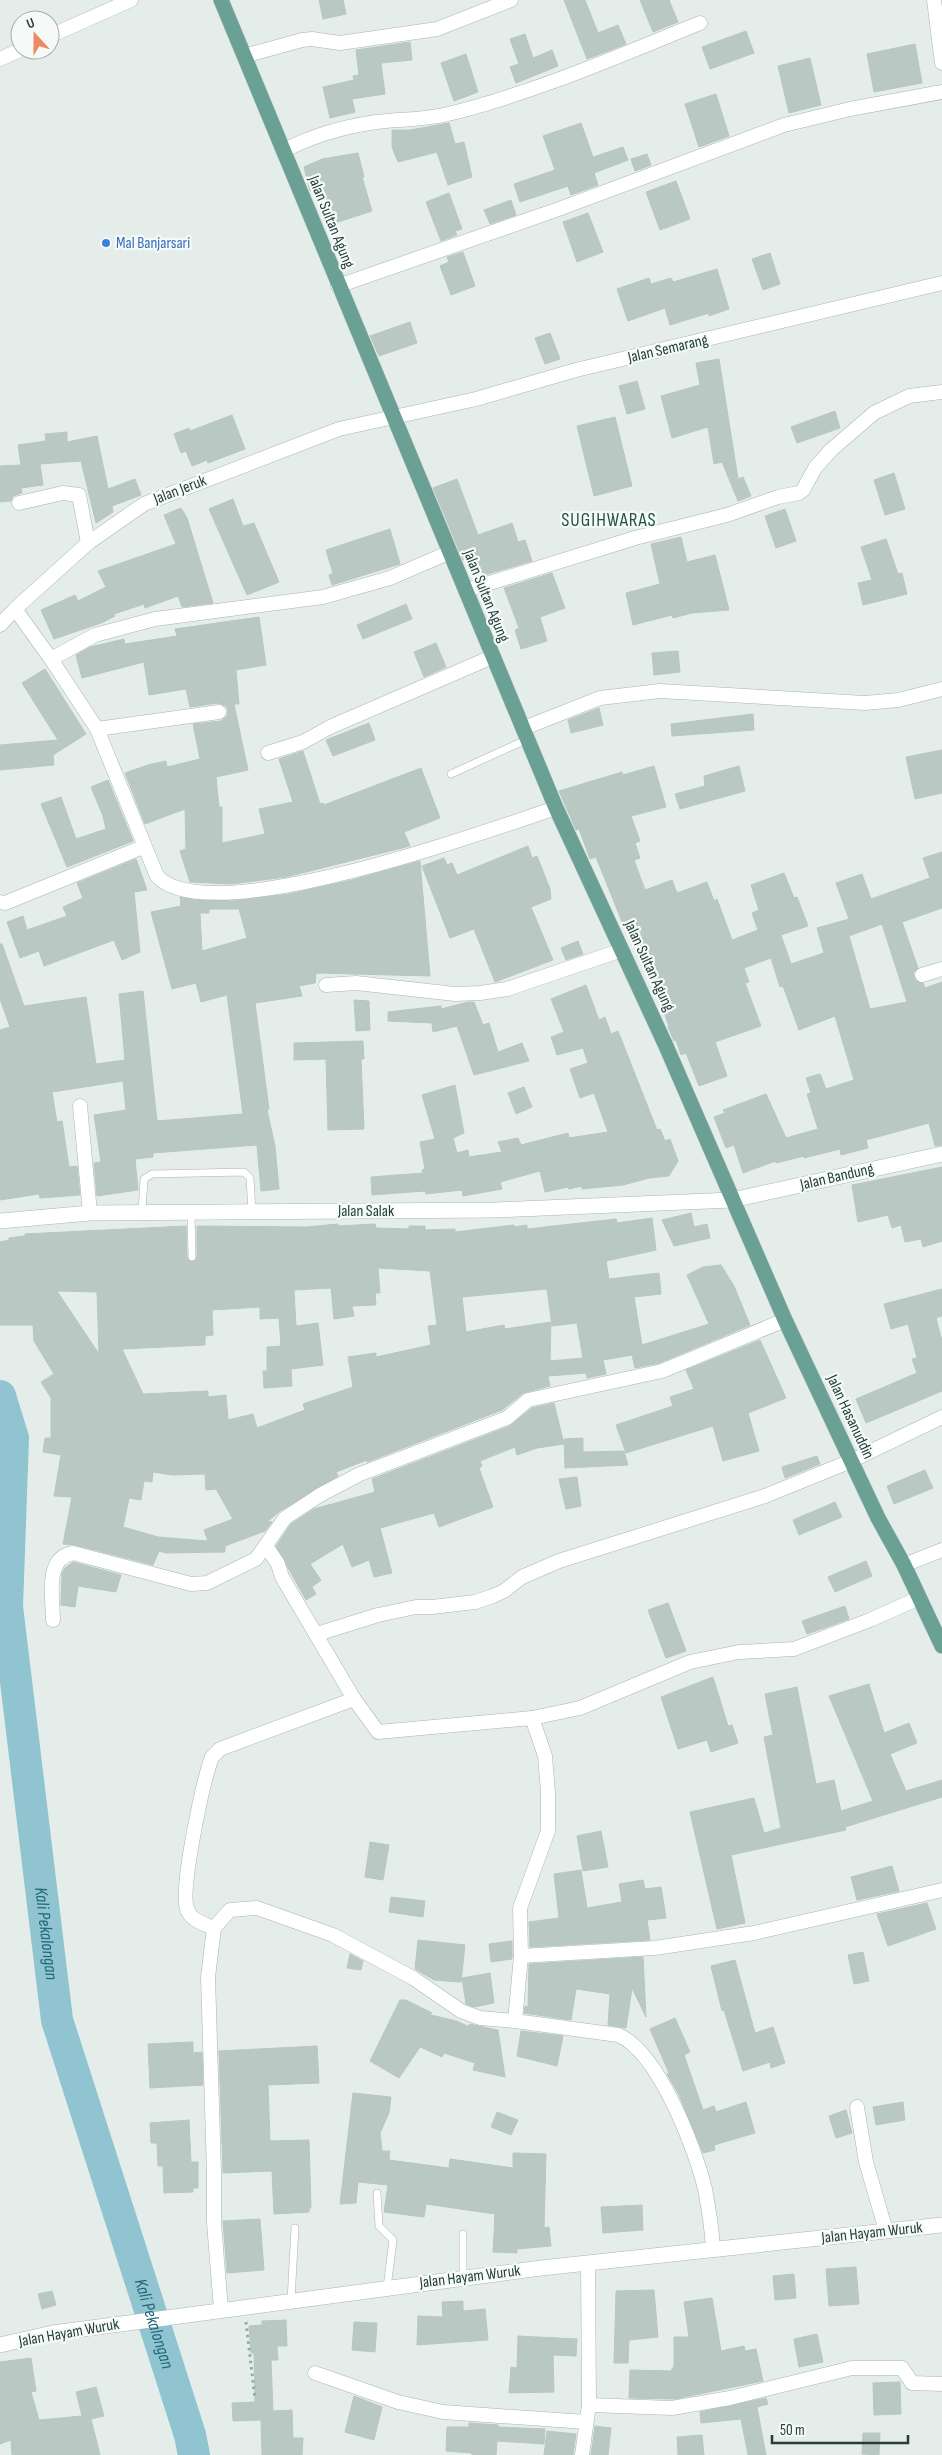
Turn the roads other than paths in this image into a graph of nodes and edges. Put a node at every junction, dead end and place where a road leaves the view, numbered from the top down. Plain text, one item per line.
1 (131, 0) edge
2 (221, 0) edge
3 (511, 0) edge
4 (934, 0) edge
5 (700, 24) dead end
6 (60, 32) edge
7 (244, 56) junction
8 (942, 63) edge
9 (942, 92) edge
10 (283, 151) junction
11 (942, 284) edge
12 (338, 286) junction
13 (942, 392) edge
14 (395, 417) junction
15 (19, 504) dead end
16 (88, 543) junction
17 (450, 552) junction
18 (466, 590) junction
19 (15, 609) junction
20 (0, 625) edge
21 (492, 657) junction
22 (51, 659) junction
23 (942, 689) edge
24 (220, 712) dead end
25 (97, 729) junction
26 (526, 733) junction
27 (268, 754) dead end
28 (451, 774) dead end
29 (556, 808) junction
30 (143, 847) junction
31 (0, 902) edge
32 (622, 950) junction
33 (942, 969) edge
34 (922, 975) dead end
35 (326, 985) dead end
36 (80, 1106) dead end
37 (942, 1154) edge
38 (732, 1200) junction
39 (142, 1212) junction
40 (191, 1212) junction
41 (252, 1212) junction
42 (90, 1213) junction
43 (0, 1221) edge
44 (192, 1257) dead end
45 (785, 1320) junction
46 (942, 1417) edge
47 (851, 1461) junction
48 (266, 1546) junction
49 (942, 1550) edge
50 (904, 1565) junction
51 (919, 1598) junction
52 (53, 1620) dead end
53 (317, 1634) junction
54 (942, 1646) edge
55 (354, 1700) junction
56 (532, 1718) junction
57 (942, 1890) edge
58 (214, 1928) junction
59 (521, 1956) junction
60 (514, 2021) junction
61 (857, 2107) dead end
62 (377, 2193) dead end
63 (942, 2225) edge
64 (296, 2228) dead end
65 (886, 2231) junction
66 (463, 2234) dead end
67 (713, 2250) junction
68 (588, 2263) junction
69 (463, 2278) junction
70 (387, 2288) junction
71 (291, 2300) junction
72 (217, 2310) junction
73 (0, 2344) edge
74 (315, 2373) dead end
75 (942, 2384) edge
76 (589, 2405) junction
77 (586, 2422) junction
78 (582, 2455) edge

1 - 6 street
2 - 7 main road, Jalan Sultan Agung
3 - 7 street
4 - 8 street
5 - 10 street
7 - 10 main road, Jalan Sultan Agung
9 - 12 street
10 - 12 main road, Jalan Sultan Agung
11 - 14 street, Jalan Semarang
12 - 14 main road, Jalan Sultan Agung
13 - 18 street
14 - 16 street, Jalan Jeruk
14 - 17 main road, Jalan Sultan Agung
15 - 16 street
16 - 19 street, Jalan Jeruk
17 - 18 main road, Jalan Sultan Agung
17 - 22 street
18 - 21 main road, Jalan Sultan Agung
19 - 20 street, Jalan Jeruk
19 - 22 street
21 - 26 main road, Jalan Sultan Agung
21 - 27 street
22 - 25 street
23 - 26 street
24 - 25 street
25 - 30 street
26 - 28 lane
26 - 29 main road, Jalan Sultan Agung
29 - 30 street
29 - 32 main road, Jalan Sultan Agung
30 - 31 street
32 - 35 street
32 - 38 main road, Jalan Sultan Agung
33 - 34 street
36 - 42 street
37 - 38 main road, Jalan Bandung
38 - 41 main road, Jalan Salak
38 - 45 main road, Jalan Hasanuddin
39 - 40 main road, Jalan Salak
39 - 41 lane
39 - 42 main road, Jalan Salak
40 - 41 main road, Jalan Salak
40 - 44 lane
42 - 43 main road, Jalan Salak
45 - 47 main road, Jalan Hasanuddin
45 - 48 street
46 - 47 street
47 - 50 main road, Jalan Hasanuddin
47 - 53 street
48 - 52 street
48 - 53 street
49 - 50 street
50 - 51 main road, Jalan Hasanuddin
51 - 54 main road, Jalan Hasanuddin
51 - 56 street
53 - 55 street
55 - 56 street
55 - 58 street
56 - 59 street
57 - 59 street
58 - 60 street
58 - 72 street
59 - 60 street
60 - 67 street
61 - 65 street
62 - 70 lane
63 - 65 main road, Jalan Hayam Wuruk
64 - 71 lane
65 - 67 main road, Jalan Hayam Wuruk
66 - 69 lane
67 - 68 main road, Jalan Hayam Wuruk
68 - 69 main road, Jalan Hayam Wuruk
68 - 76 street
69 - 70 main road, Jalan Hayam Wuruk
70 - 71 main road, Jalan Hayam Wuruk
71 - 72 main road, Jalan Hayam Wuruk
72 - 73 main road, Jalan Hayam Wuruk
74 - 77 street
75 - 76 street
76 - 77 street
77 - 78 street

